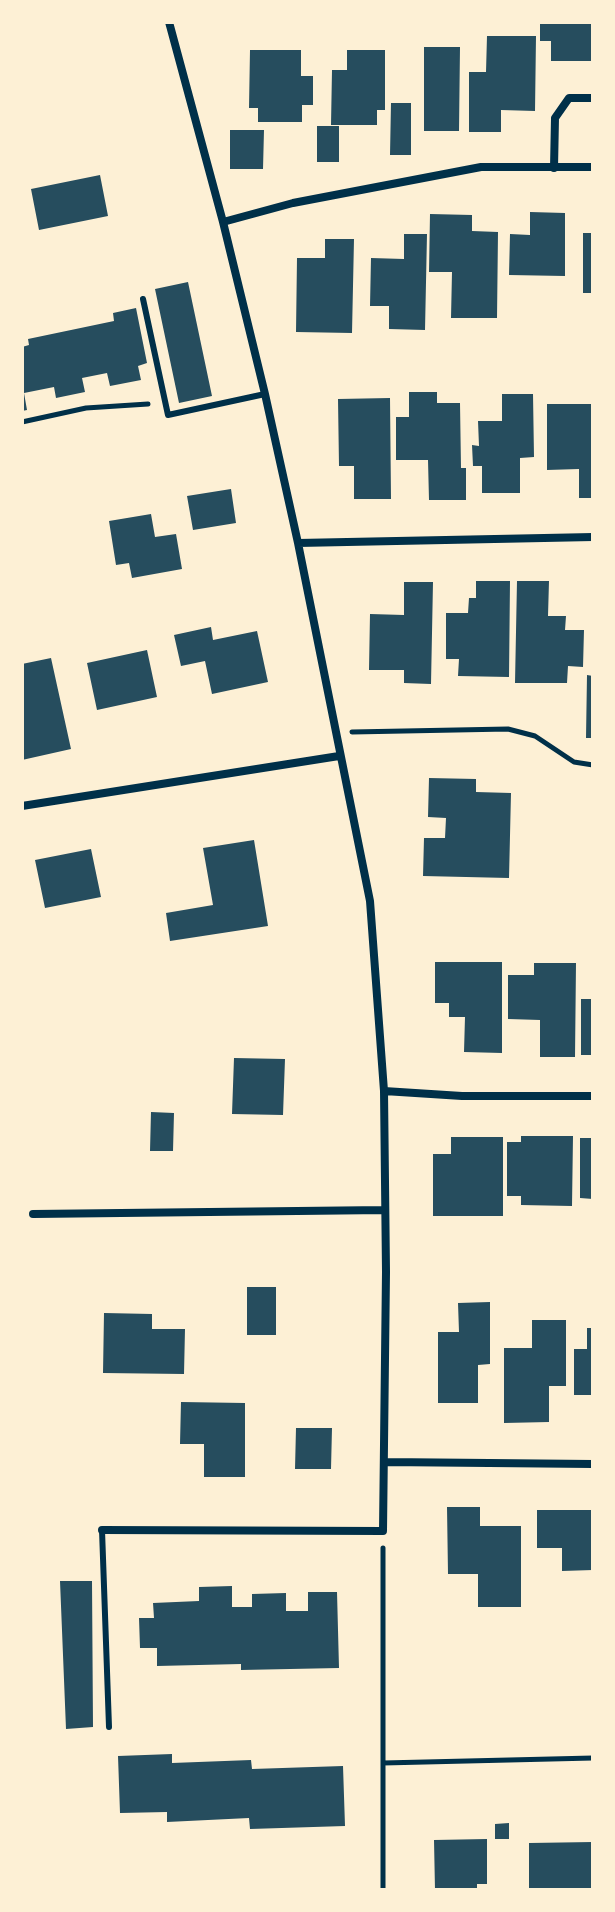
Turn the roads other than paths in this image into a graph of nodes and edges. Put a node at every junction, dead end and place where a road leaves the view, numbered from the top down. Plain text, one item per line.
1 (169, 22) edge
2 (593, 98) edge
3 (593, 167) edge
4 (554, 168) junction
5 (223, 222) junction
6 (143, 299) dead end
7 (265, 394) junction
8 (593, 537) edge
9 (298, 543) junction
10 (339, 756) junction
11 (22, 806) edge
12 (384, 1091) junction
13 (593, 1096) edge
14 (385, 1210) junction
15 (33, 1214) dead end
16 (385, 1462) junction
17 (593, 1464) edge
18 (102, 1530) joint
19 (109, 1727) dead end

1 - 5 street
2 - 4 street
3 - 4 street
4 - 5 street
5 - 7 street
6 - 7 lane
7 - 9 street
8 - 9 street
9 - 10 street
10 - 11 street
10 - 12 street
12 - 13 street
12 - 14 street
14 - 15 street
14 - 16 street
16 - 17 street
16 - 18 street
18 - 19 lane

